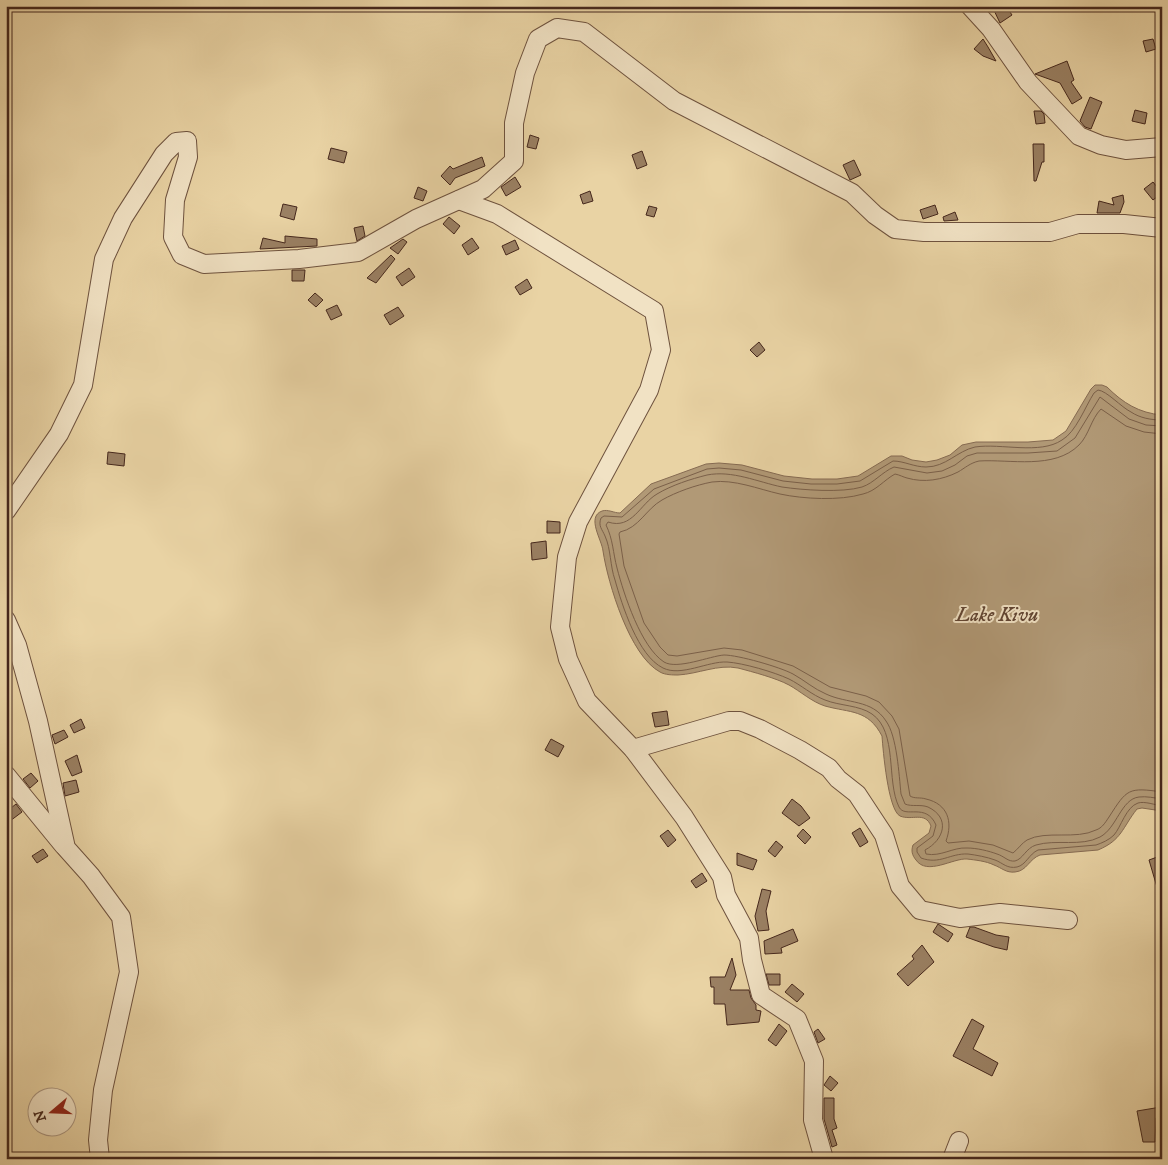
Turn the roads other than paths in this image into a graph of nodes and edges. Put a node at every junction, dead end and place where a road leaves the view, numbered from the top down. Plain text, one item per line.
1 (970, 6) edge
2 (1162, 147) edge
3 (459, 200) junction
4 (1162, 228) edge
5 (6, 511) edge
6 (6, 620) edge
7 (633, 749) junction
8 (6, 775) edge
9 (66, 848) junction
10 (1068, 920) dead end
11 (958, 1142) dead end
12 (100, 1159) edge
13 (824, 1159) edge
14 (952, 1159) edge

1 - 2 street
3 - 4 street
3 - 5 street
3 - 7 street
6 - 9 street
7 - 10 street
7 - 13 street
8 - 9 street
9 - 12 street
11 - 14 street

